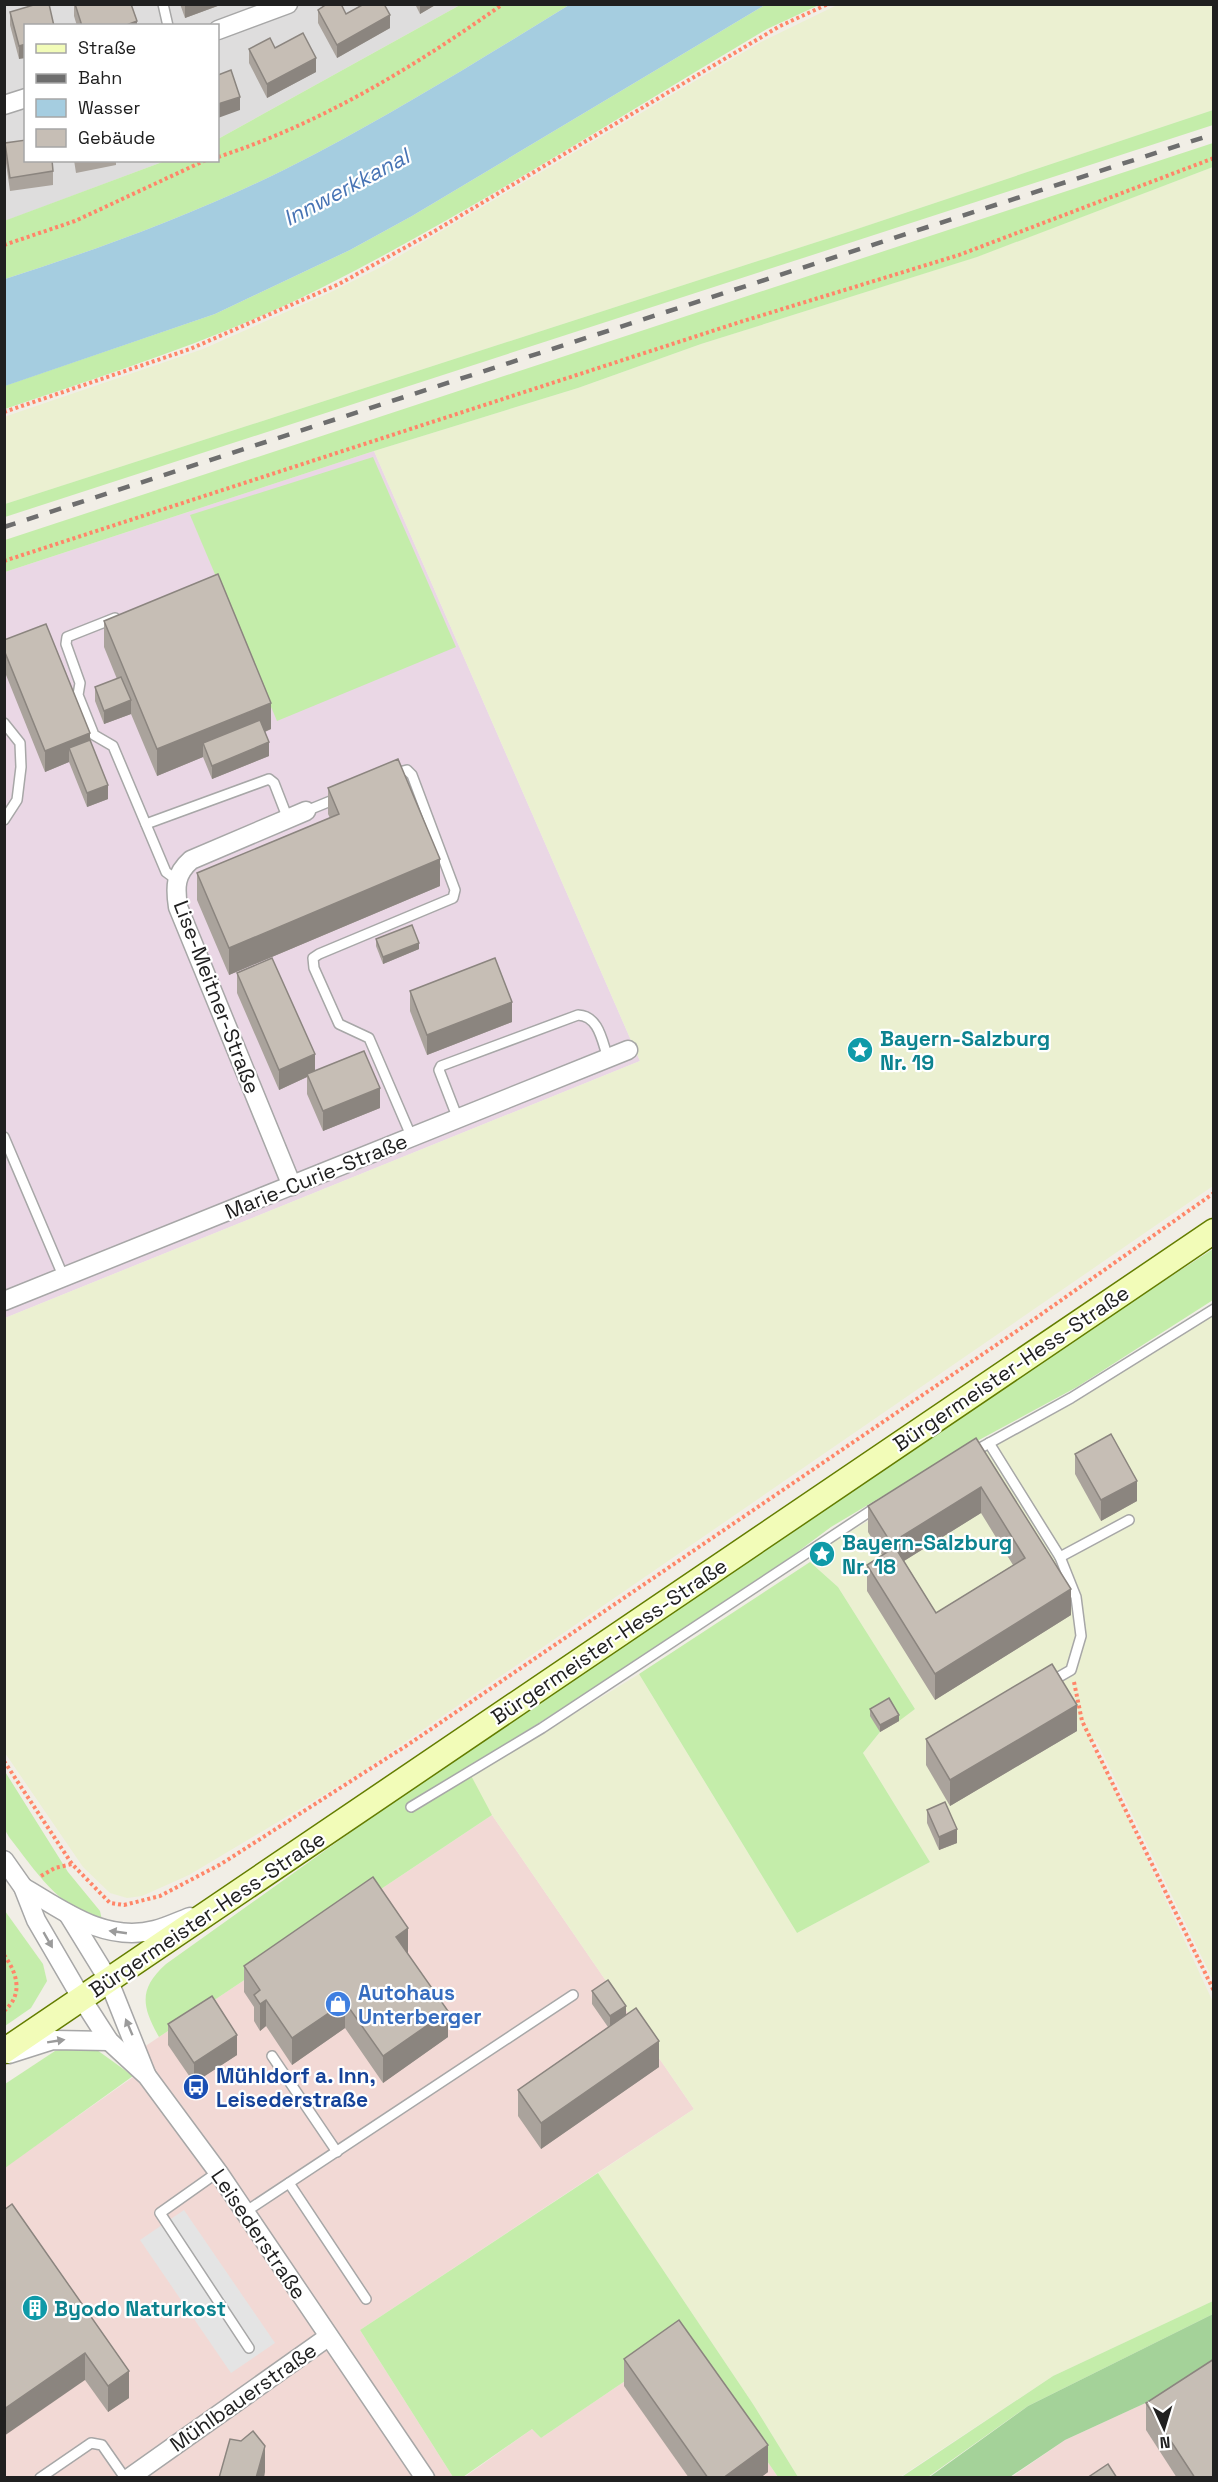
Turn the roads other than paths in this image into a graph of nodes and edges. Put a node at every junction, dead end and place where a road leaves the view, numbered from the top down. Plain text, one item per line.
1 (163, 4) edge
2 (288, 4) edge
3 (168, 24) edge
4 (219, 30) edge
5 (24, 99) edge
6 (4, 105) edge
7 (122, 615) edge
8 (4, 723) edge
9 (380, 780) edge
10 (350, 792) edge
11 (306, 811) joint
12 (288, 819) junction
13 (4, 820) edge
14 (146, 824) junction
15 (177, 880) junction
16 (628, 1050) dead end
17 (608, 1058) junction
18 (458, 1119) junction
19 (4, 1137) edge
20 (412, 1138) junction
21 (292, 1186) junction
22 (1214, 1231) edge
23 (64, 1278) junction
24 (4, 1301) edge
25 (1214, 1309) edge
26 (988, 1443) junction
27 (960, 1459) edge
28 (883, 1503) edge
29 (1130, 1520) dead end
30 (1060, 1557) junction
31 (1042, 1686) edge
32 (411, 1807) dead end
33 (4, 1860) edge
34 (22, 1887) junction
35 (214, 1908) junction
36 (67, 1913) junction
37 (108, 1979) junction
38 (573, 1995) dead end
39 (82, 1999) junction
40 (109, 2041) junction
41 (4, 2053) edge
42 (272, 2056) dead end
43 (147, 2076) junction
44 (337, 2152) junction
45 (218, 2172) junction
46 (289, 2183) junction
47 (246, 2212) junction
48 (366, 2299) dead end
49 (328, 2337) junction
50 (249, 2348) dead end
51 (40, 2478) edge
52 (127, 2478) edge
53 (425, 2478) edge

1 - 3 lane
2 - 4 street
5 - 6 street
7 - 14 lane
8 - 13 lane
9 - 20 lane
10 - 11 lane
11 - 12 street, Lise-Meitner-Straße
12 - 14 lane
12 - 15 street, Lise-Meitner-Straße
14 - 15 lane
15 - 21 street, Lise-Meitner-Straße
16 - 17 street, Marie-Curie-Straße
17 - 18 street, Marie-Curie-Straße
17 - 18 lane
18 - 20 street, Marie-Curie-Straße
19 - 23 lane
20 - 21 street, Marie-Curie-Straße
21 - 23 street, Marie-Curie-Straße
22 - 35 main road, Bürgermeister-Hess-Straße
23 - 24 street, Marie-Curie-Straße
25 - 26 lane
26 - 27 lane
26 - 30 lane
28 - 32 lane
29 - 30 lane
30 - 31 lane
33 - 34 street, Leisederstraße
34 - 36 street
34 -> 39 street, Leisederstraße
35 -> 36 street
35 - 37 main road, Bürgermeister-Hess-Straße
36 - 37 street
37 - 39 main road, Bürgermeister-Hess-Straße
43 -> 37 street
38 - 44 lane
39 - 40 street, Leisederstraße
39 - 41 main road, Bürgermeister-Hess-Straße
41 -> 40 street
40 - 43 street, Leisederstraße
42 - 44 lane
43 - 45 street, Leisederstraße
44 - 46 lane
45 - 47 street, Leisederstraße
45 - 50 lane
46 - 47 lane
46 - 48 lane
47 - 49 street, Leisederstraße
49 - 52 street, Mühlbauerstraße
49 - 53 street, Leisederstraße
51 - 52 lane

